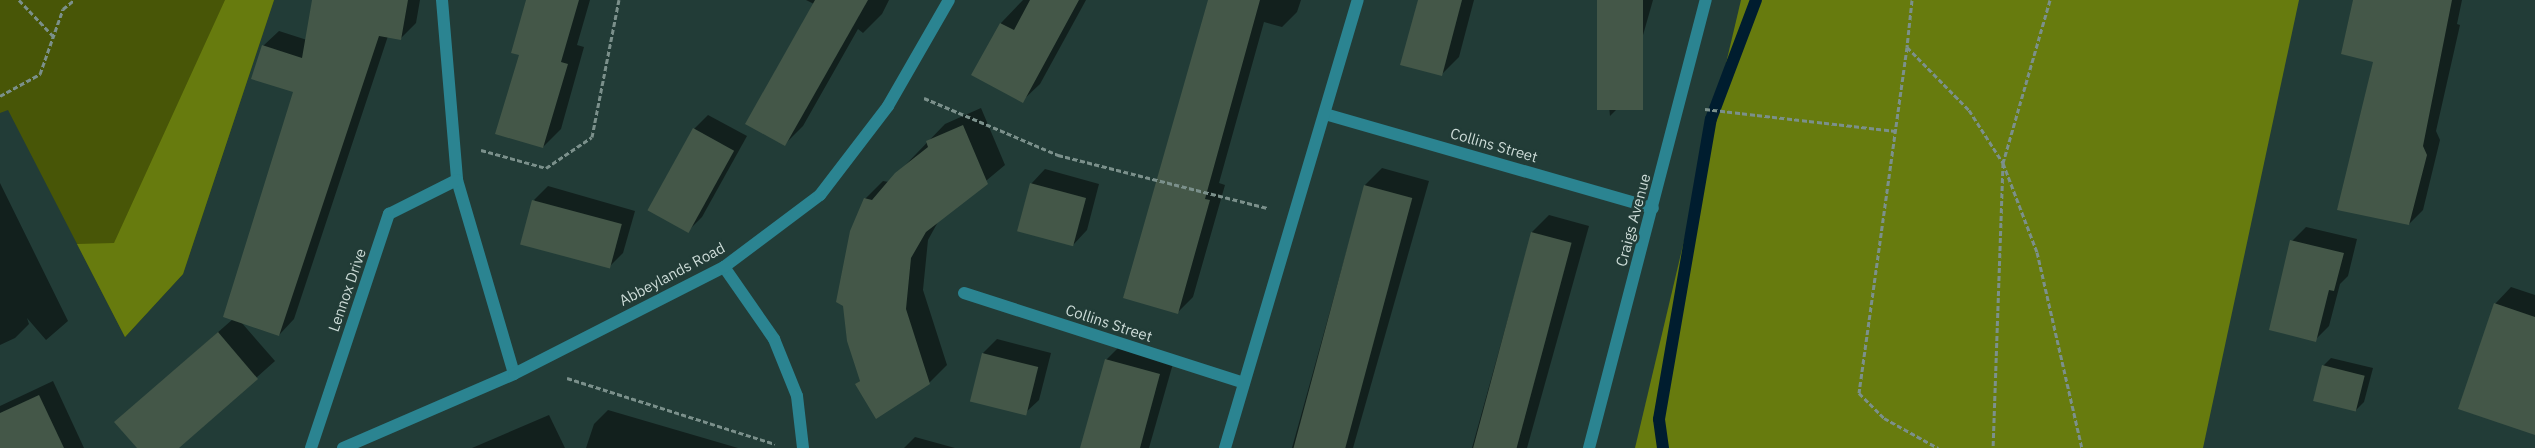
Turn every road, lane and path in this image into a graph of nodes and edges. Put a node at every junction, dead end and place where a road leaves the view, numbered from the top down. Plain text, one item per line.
1 (19, 0) edge
2 (74, 0) edge
3 (442, 0) edge
4 (619, 0) edge
5 (949, 0) edge
6 (1358, 0) edge
7 (1706, 0) edge
8 (1912, 0) edge
9 (2050, 0) edge
10 (53, 36) junction
11 (1907, 47) junction
12 (901, 82) junction
13 (0, 96) edge
14 (1698, 108) dead end
15 (1325, 114) junction
16 (1896, 130) junction
17 (454, 143) junction
18 (2003, 163) junction
19 (458, 180) junction
20 (1653, 208) junction
21 (1294, 215) junction
22 (724, 268) junction
23 (964, 293) dead end
24 (529, 366) junction
25 (514, 374) junction
26 (1244, 383) junction
27 (778, 445) dead end
28 (310, 448) edge
29 (343, 448) edge
30 (803, 448) edge
31 (1225, 448) edge
32 (1589, 448) edge
33 (1938, 448) edge
34 (1993, 448) edge
35 (2082, 448) edge

1 - 10 path
2 - 10 path
3 - 17 street
4 - 17 path
5 - 12 street, Abbeylands Road
6 - 15 street
7 - 20 street, Craigs Avenue
8 - 11 path
9 - 18 path
10 - 13 path
11 - 16 path
11 - 18 path
12 - 21 path
12 - 22 street, Abbeylands Road
14 - 16 path
15 - 20 street, Collins Street
15 - 21 street
16 - 33 path
17 - 19 street
18 - 34 path
18 - 35 path
19 - 25 street
19 - 28 street, Lennox Drive
20 - 32 street, Craigs Avenue
21 - 26 street
22 - 24 street, Abbeylands Road
22 - 30 street
23 - 26 street, Collins Street
24 - 25 street, Abbeylands Road
24 - 27 path
25 - 29 street, Abbeylands Road
26 - 31 street

